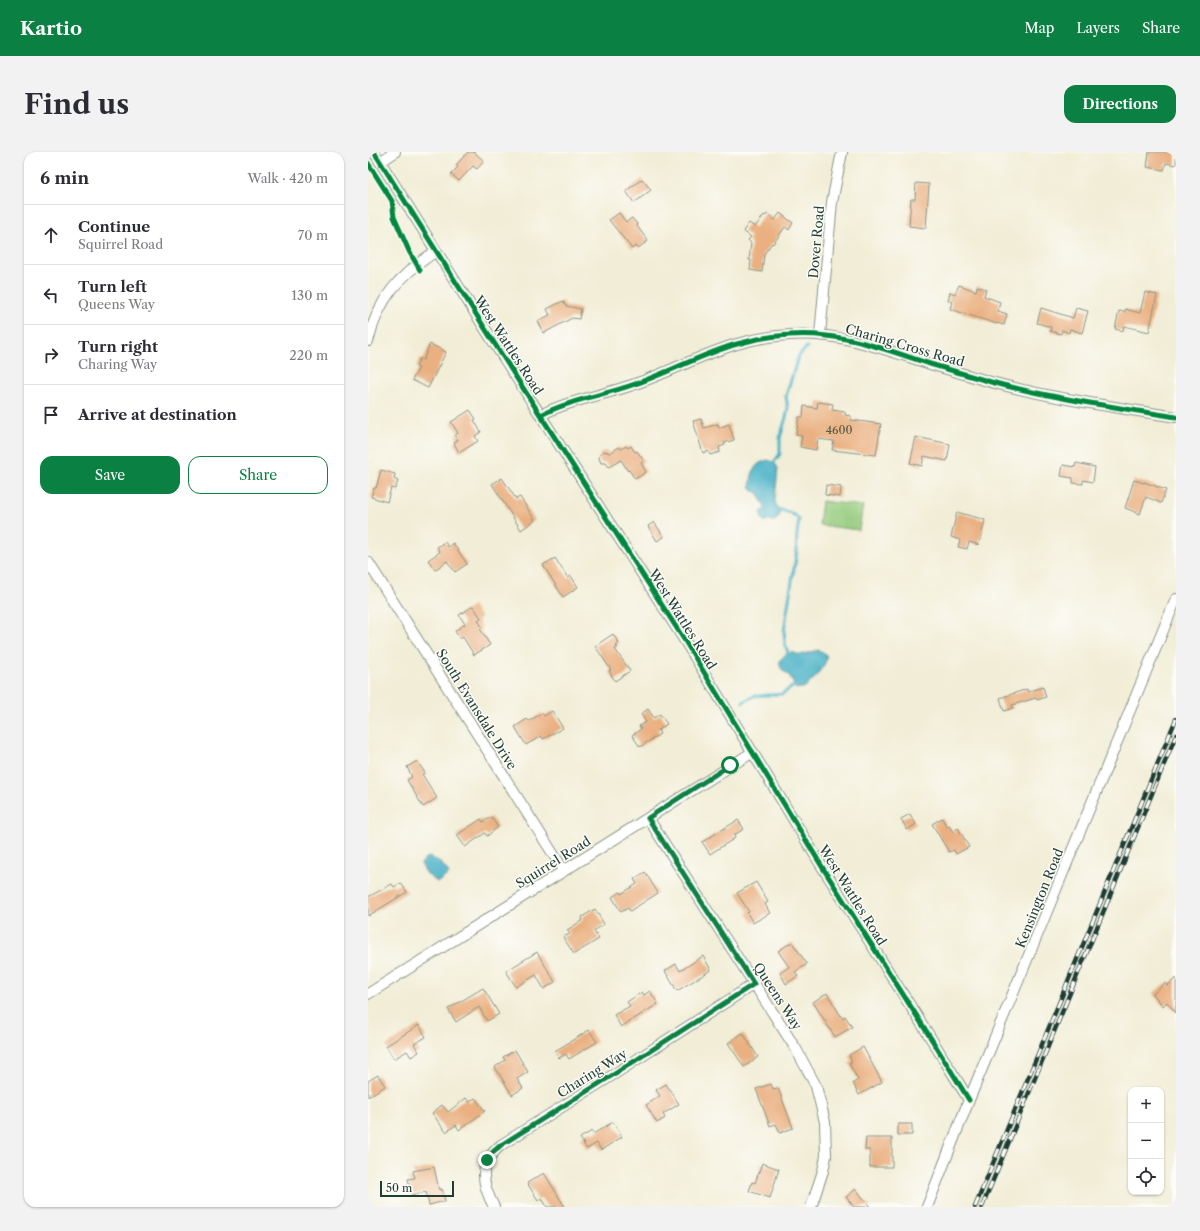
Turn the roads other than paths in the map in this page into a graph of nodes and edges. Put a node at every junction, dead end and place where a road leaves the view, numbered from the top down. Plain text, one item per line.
1 (374, 152) edge
2 (395, 152) edge
3 (842, 152) edge
4 (380, 162) junction
5 (436, 251) junction
6 (820, 335) junction
7 (368, 341) edge
8 (541, 415) junction
9 (1176, 417) edge
10 (368, 562) edge
11 (1176, 599) edge
12 (752, 752) junction
13 (648, 818) junction
14 (564, 871) junction
15 (754, 984) junction
16 (368, 994) edge
17 (969, 1100) junction
18 (494, 1207) edge
19 (811, 1207) edge
20 (927, 1207) edge

1 - 4 street, West Wattles Road
2 - 4 street
3 - 6 street, Dover Road
4 - 5 street, West Wattles Road
5 - 7 street
5 - 8 street, West Wattles Road
6 - 8 street, Charing Cross Road
6 - 9 street, Charing Cross Road
8 - 12 street, West Wattles Road
10 - 14 street, South Evansdale Drive
11 - 17 street, Kensington Road
12 - 13 street, Squirrel Road
12 - 17 street, West Wattles Road
13 - 14 street, Squirrel Road
13 - 15 street, Queens Way
14 - 16 street, Squirrel Road
15 - 18 street, Charing Way
15 - 19 street, Queens Way
17 - 20 street, Kensington Road

